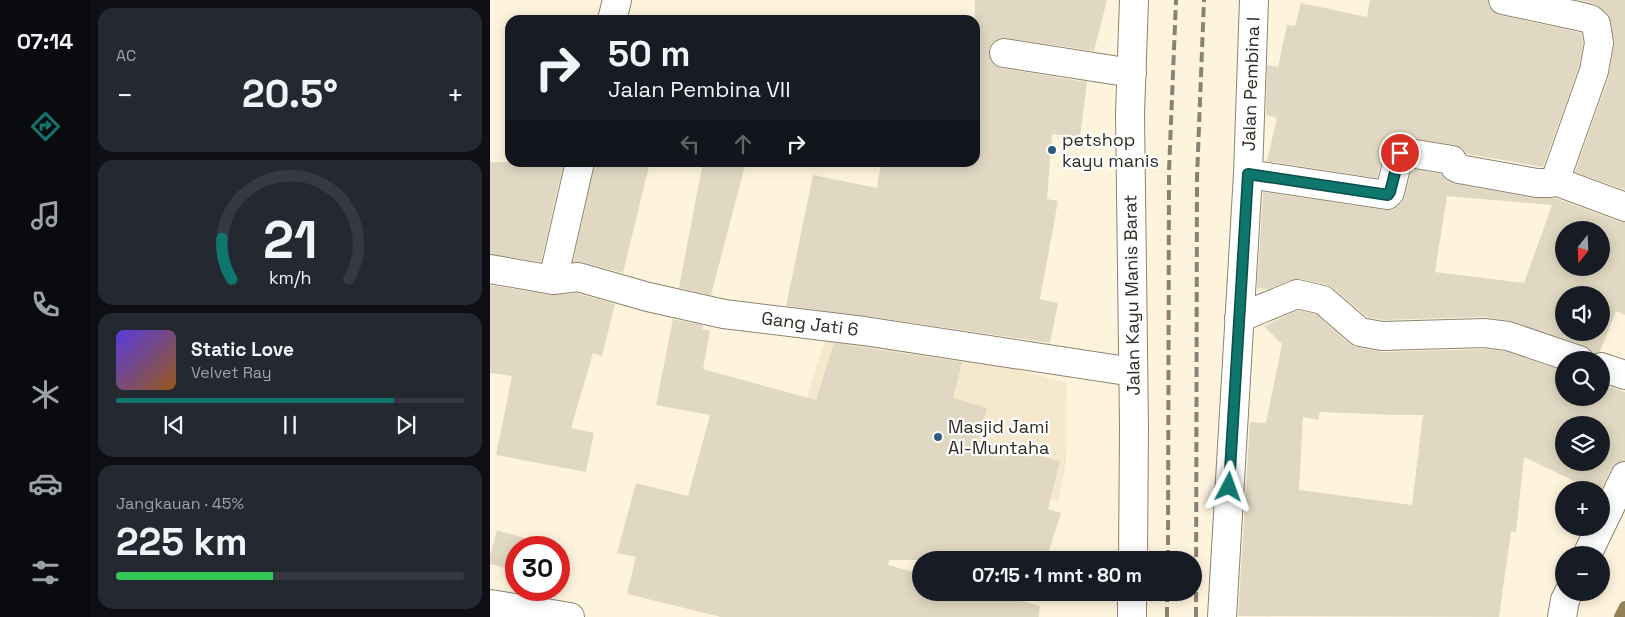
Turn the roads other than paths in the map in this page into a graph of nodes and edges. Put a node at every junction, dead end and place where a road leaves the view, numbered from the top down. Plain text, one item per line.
1 (616, 0) edge
2 (1134, 0) edge
3 (1254, 0) edge
4 (1503, 0) edge
5 (613, 15) edge
6 (1004, 53) dead end
7 (1132, 73) junction
8 (579, 167) edge
9 (1248, 174) junction
10 (1555, 181) junction
11 (1625, 207) edge
12 (490, 269) edge
13 (553, 280) junction
14 (1240, 318) junction
15 (1555, 352) edge
16 (1610, 370) edge
17 (1133, 372) junction
18 (1625, 376) edge
19 (1625, 476) edge
20 (1610, 507) edge
21 (1132, 551) edge
22 (1132, 601) edge
23 (1565, 601) edge
24 (490, 604) edge
25 (570, 617) edge
26 (1132, 617) edge
27 (1222, 617) edge
28 (1562, 617) edge

1 - 5 street
2 - 7 street, Jalan Kayu Manis Barat
3 - 9 street, Jalan Pembina I
4 - 10 street
6 - 7 street
7 - 17 street, Jalan Kayu Manis Barat
8 - 13 street
9 - 10 street
9 - 14 street, Jalan Pembina I
10 - 11 street
12 - 13 street, Gang Jati 6
13 - 17 street, Gang Jati 6
14 - 15 street
14 - 27 street, Jalan Pembina I
16 - 18 street
17 - 21 street, Jalan Kayu Manis Barat
19 - 20 street
22 - 26 street
23 - 28 street
24 - 25 street

